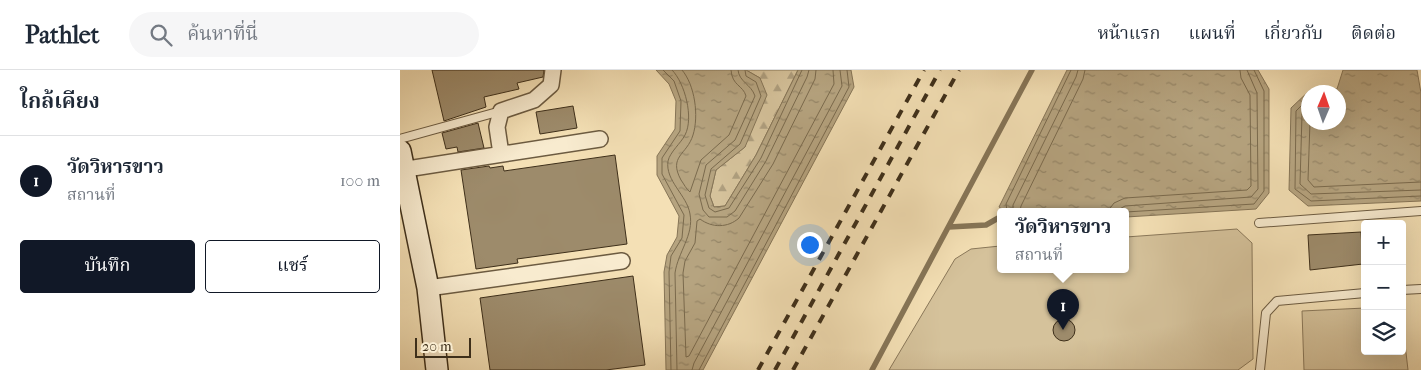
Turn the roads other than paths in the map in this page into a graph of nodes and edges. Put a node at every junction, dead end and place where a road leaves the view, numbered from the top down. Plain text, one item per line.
1 (554, 70) edge
2 (500, 111) junction
3 (400, 139) edge
4 (600, 139) dead end
5 (502, 154) junction
6 (401, 163) edge
7 (1421, 211) edge
8 (1259, 223) dead end
9 (622, 261) dead end
10 (428, 288) junction
11 (1421, 289) edge
12 (1406, 290) edge
13 (1361, 294) edge
14 (437, 370) edge
15 (1260, 370) edge

1 - 2 street
2 - 3 lane
2 - 5 street
4 - 5 street
5 - 6 street
6 - 10 main road
7 - 8 lane
9 - 10 street
10 - 14 main road
11 - 12 lane
13 - 15 lane

